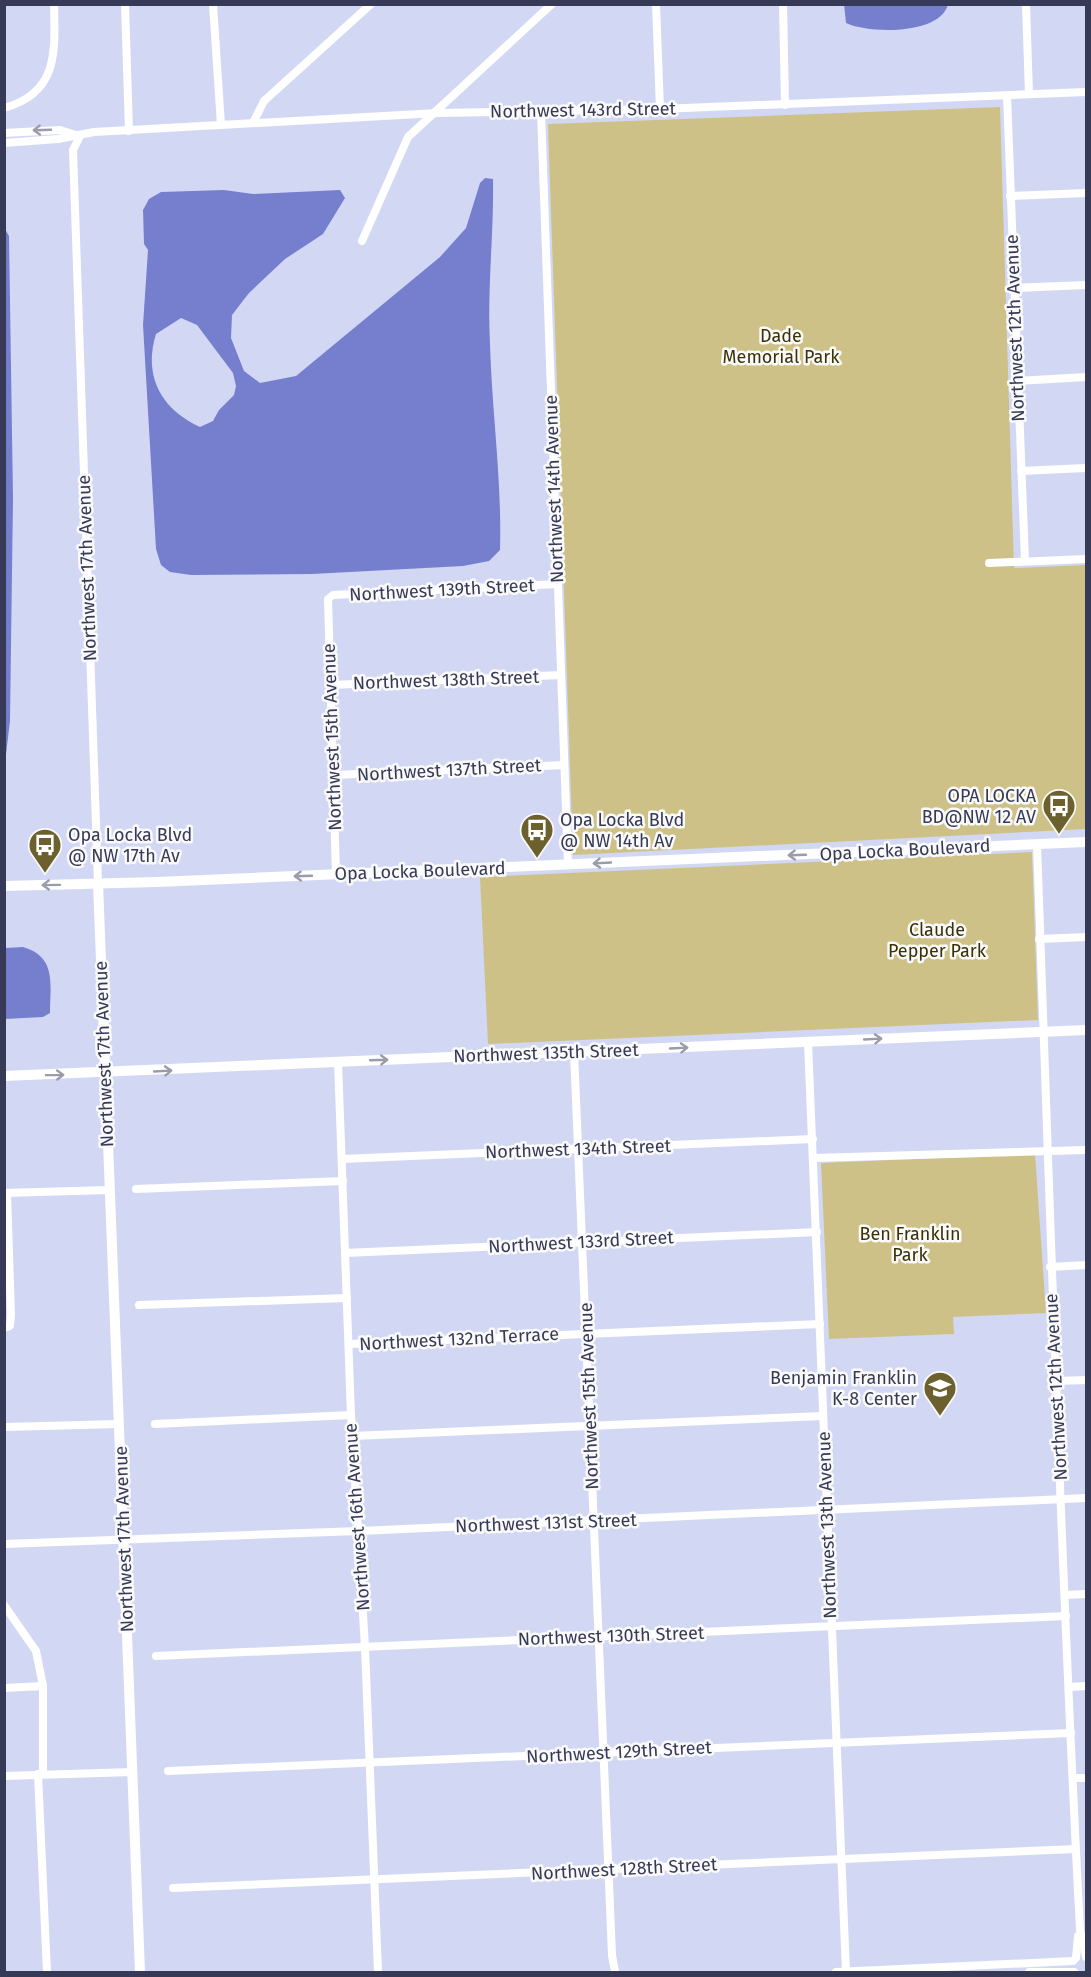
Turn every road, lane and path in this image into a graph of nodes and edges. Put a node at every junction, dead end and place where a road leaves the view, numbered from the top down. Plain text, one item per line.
1 (54, 4) edge
2 (125, 4) edge
3 (213, 4) edge
4 (371, 4) edge
5 (552, 4) edge
6 (656, 4) edge
7 (783, 4) edge
8 (1026, 4) edge
9 (1086, 92) edge
10 (1029, 94) junction
11 (1007, 95) junction
12 (785, 105) junction
13 (4, 108) edge
14 (660, 109) junction
15 (541, 112) junction
16 (437, 113) junction
17 (254, 121) junction
18 (221, 125) junction
19 (129, 131) junction
20 (4, 133) edge
21 (80, 136) junction
22 (4, 142) edge
23 (1086, 193) edge
24 (1010, 196) junction
25 (362, 241) dead end
26 (1086, 285) edge
27 (1013, 288) junction
28 (1086, 377) edge
29 (1017, 381) junction
30 (1086, 468) edge
31 (1021, 471) junction
32 (1086, 559) edge
33 (1025, 561) junction
34 (988, 563) dead end
35 (557, 584) junction
36 (328, 599) joint
37 (561, 675) junction
38 (331, 685) junction
39 (564, 765) junction
40 (334, 775) junction
41 (1086, 842) edge
42 (1037, 844) junction
43 (568, 865) junction
44 (336, 875) junction
45 (98, 883) junction
46 (4, 886) edge
47 (1086, 937) edge
48 (1039, 939) junction
49 (1086, 1030) edge
50 (1043, 1032) junction
51 (808, 1042) junction
52 (574, 1052) junction
53 (338, 1062) junction
54 (105, 1073) junction
55 (4, 1076) edge
56 (813, 1139) junction
57 (1086, 1149) edge
58 (579, 1150) junction
59 (1047, 1150) junction
60 (814, 1158) junction
61 (342, 1159) junction
62 (343, 1181) junction
63 (136, 1189) dead end
64 (109, 1190) junction
65 (6, 1193) edge
66 (817, 1232) junction
67 (582, 1242) junction
68 (345, 1253) junction
69 (1086, 1265) edge
70 (1050, 1267) junction
71 (347, 1298) junction
72 (139, 1305) dead end
73 (820, 1324) junction
74 (7, 1327) edge
75 (587, 1333) junction
76 (349, 1344) junction
77 (1086, 1380) edge
78 (1056, 1381) junction
79 (351, 1414) junction
80 (823, 1416) junction
81 (119, 1424) junction
82 (155, 1424) dead end
83 (591, 1426) junction
84 (4, 1427) edge
85 (352, 1436) junction
86 (1086, 1498) edge
87 (1062, 1499) junction
88 (828, 1511) junction
89 (594, 1521) junction
90 (359, 1531) junction
91 (124, 1541) junction
92 (4, 1544) edge
93 (1086, 1594) edge
94 (1065, 1595) junction
95 (4, 1605) edge
96 (1066, 1616) junction
97 (831, 1628) junction
98 (599, 1636) junction
99 (365, 1647) junction
100 (156, 1656) dead end
101 (43, 1686) junction
102 (1086, 1686) edge
103 (1069, 1687) junction
104 (4, 1688) edge
105 (1071, 1733) junction
106 (835, 1743) junction
107 (603, 1753) junction
108 (370, 1764) junction
109 (132, 1772) junction
110 (168, 1772) dead end
111 (40, 1774) junction
112 (4, 1776) edge
113 (1086, 1778) edge
114 (1073, 1779) junction
115 (1076, 1849) junction
116 (842, 1857) junction
117 (609, 1870) junction
118 (1082, 1870) edge
119 (375, 1880) junction
120 (172, 1888) dead end
121 (1080, 1930) junction
122 (612, 1955) junction
123 (1086, 1957) edge
124 (1075, 1959) junction
125 (47, 1972) edge
126 (140, 1972) edge
127 (378, 1972) edge
128 (609, 1972) edge
129 (615, 1972) edge
130 (836, 1972) edge
131 (846, 1972) edge
132 (1029, 1972) edge
133 (1074, 1972) edge

1 - 13 street
2 - 19 street
3 - 18 street
4 - 17 street
5 - 16 street
6 - 14 street
7 - 12 street
8 - 10 street
9 - 10 street, Northwest 143rd Street
10 - 11 street, Northwest 143rd Street
11 - 12 street, Northwest 143rd Street
11 - 24 street, Northwest 12th Avenue
12 - 14 street, Northwest 143rd Street
14 - 15 street, Northwest 143rd Street
15 - 16 street, Northwest 143rd Street
15 - 35 street, Northwest 14th Avenue
16 - 17 street, Northwest 143rd Street
16 - 25 street
17 - 18 street, Northwest 143rd Street
18 - 19 street, Northwest 143rd Street
19 - 21 street, Northwest 143rd Street
21 -> 20 street, Northwest 143rd Street
21 - 22 street, Northwest 143rd Street
21 - 45 street, Northwest 17th Avenue
23 - 24 street
24 - 27 street, Northwest 12th Avenue
26 - 27 street
27 - 29 street, Northwest 12th Avenue
28 - 29 street
29 - 31 street, Northwest 12th Avenue
30 - 31 street
31 - 33 street, Northwest 12th Avenue
32 - 33 street
33 - 34 street
35 - 36 street, Northwest 139th Street
35 - 37 street, Northwest 14th Avenue
36 - 38 street, Northwest 15th Avenue
37 - 38 street, Northwest 138th Street
37 - 39 street, Northwest 14th Avenue
38 - 40 street, Northwest 15th Avenue
39 - 40 street, Northwest 137th Street
39 - 43 street, Northwest 14th Avenue
40 - 44 street, Northwest 15th Avenue
41 - 42 main road, Opa Locka Boulevard
42 -> 43 main road, Opa Locka Boulevard
42 - 48 street, Northwest 12th Avenue
43 - 44 main road, Opa Locka Boulevard
44 -> 45 main road, Opa Locka Boulevard
45 -> 46 main road, Opa Locka Boulevard
45 - 54 main road, Northwest 17th Avenue
47 - 48 street
48 - 50 street, Northwest 12th Avenue
49 - 50 main road, Northwest 135th Street
51 -> 50 main road, Northwest 135th Street
50 - 59 street, Northwest 12th Avenue
52 -> 51 main road, Northwest 135th Street
51 - 56 street, Northwest 13th Avenue
53 -> 52 main road, Northwest 135th Street
52 - 58 street, Northwest 15th Avenue
54 -> 53 main road, Northwest 135th Street
53 - 61 street, Northwest 16th Avenue
55 -> 54 main road, Northwest 135th Street
54 - 64 main road, Northwest 17th Avenue
56 - 58 street, Northwest 134th Street
56 - 60 street, Northwest 13th Avenue
57 - 59 street
58 - 61 street, Northwest 134th Street
58 - 67 street, Northwest 15th Avenue
59 - 60 street
59 - 70 street, Northwest 12th Avenue
60 - 66 street, Northwest 13th Avenue
61 - 62 street, Northwest 16th Avenue
62 - 63 street
62 - 68 street, Northwest 16th Avenue
64 - 65 street
64 - 81 main road, Northwest 17th Avenue
65 - 74 street
66 - 67 street, Northwest 133rd Street
66 - 73 street, Northwest 13th Avenue
67 - 68 street, Northwest 133rd Street
67 - 75 street, Northwest 15th Avenue
68 - 71 street, Northwest 16th Avenue
69 - 70 street
70 - 78 street, Northwest 12th Avenue
71 - 72 street
71 - 76 street, Northwest 16th Avenue
73 - 75 street, Northwest 132nd Terrace
73 - 80 street, Northwest 13th Avenue
75 - 76 street, Northwest 132nd Terrace
75 - 83 street, Northwest 15th Avenue
76 - 79 street, Northwest 16th Avenue
77 - 78 street
78 - 87 street, Northwest 12th Avenue
79 - 82 street
79 - 85 street, Northwest 16th Avenue
80 - 83 street
80 - 88 street, Northwest 13th Avenue
81 - 84 street
81 - 91 main road, Northwest 17th Avenue
83 - 85 street
83 - 89 street, Northwest 15th Avenue
85 - 90 street, Northwest 16th Avenue
86 - 87 street, Northwest 131st Street
87 - 88 street, Northwest 131st Street
87 - 94 street, Northwest 12th Avenue
88 - 89 street, Northwest 131st Street
88 - 97 street, Northwest 13th Avenue
89 - 90 street, Northwest 131st Street
89 - 98 street, Northwest 15th Avenue
90 - 91 street, Northwest 131st Street
90 - 99 street, Northwest 16th Avenue
91 - 92 street, Northwest 131st Street
91 - 109 main road, Northwest 17th Avenue
93 - 94 street
94 - 96 street, Northwest 12th Avenue
95 - 101 street
96 - 97 street, Northwest 130th Street
96 - 103 street, Northwest 12th Avenue
97 - 98 street, Northwest 130th Street
97 - 106 street, Northwest 13th Avenue
98 - 99 street, Northwest 130th Street
98 - 107 street, Northwest 15th Avenue
99 - 100 street, Northwest 130th Street
99 - 108 street, Northwest 16th Avenue
101 - 104 street
101 - 111 street
102 - 103 street
103 - 105 street, Northwest 12th Avenue
105 - 106 street, Northwest 129th Street
105 - 114 street, Northwest 12th Avenue
106 - 107 street, Northwest 129th Street
106 - 116 street, Northwest 13th Avenue
107 - 108 street, Northwest 129th Street
107 - 117 street, Northwest 15th Avenue
108 - 110 street, Northwest 129th Street
108 - 119 street, Northwest 16th Avenue
109 - 111 street
109 - 126 main road, Northwest 17th Avenue
111 - 112 street
111 - 125 street
113 - 114 street
114 - 115 street, Northwest 12th Avenue
115 - 116 street, Northwest 128th Street
115 - 118 street, Northwest 12th Avenue
116 - 117 street, Northwest 128th Street
116 - 131 street, Northwest 13th Avenue
117 - 119 street, Northwest 128th Street
117 - 122 street, Northwest 15th Avenue
118 - 121 street, Northwest 12th Avenue
119 - 120 street, Northwest 128th Street
119 - 127 street, Northwest 16th Avenue
121 - 123 street, Northwest 12th Avenue
121 - 124 street, Northwest 12th Avenue
122 - 128 street, Northwest 15th Avenue
122 - 129 street, Northwest 15th Avenue
123 - 124 street
124 - 131 street
124 - 133 street, Northwest 12th Avenue
130 - 131 street
132 - 133 street

